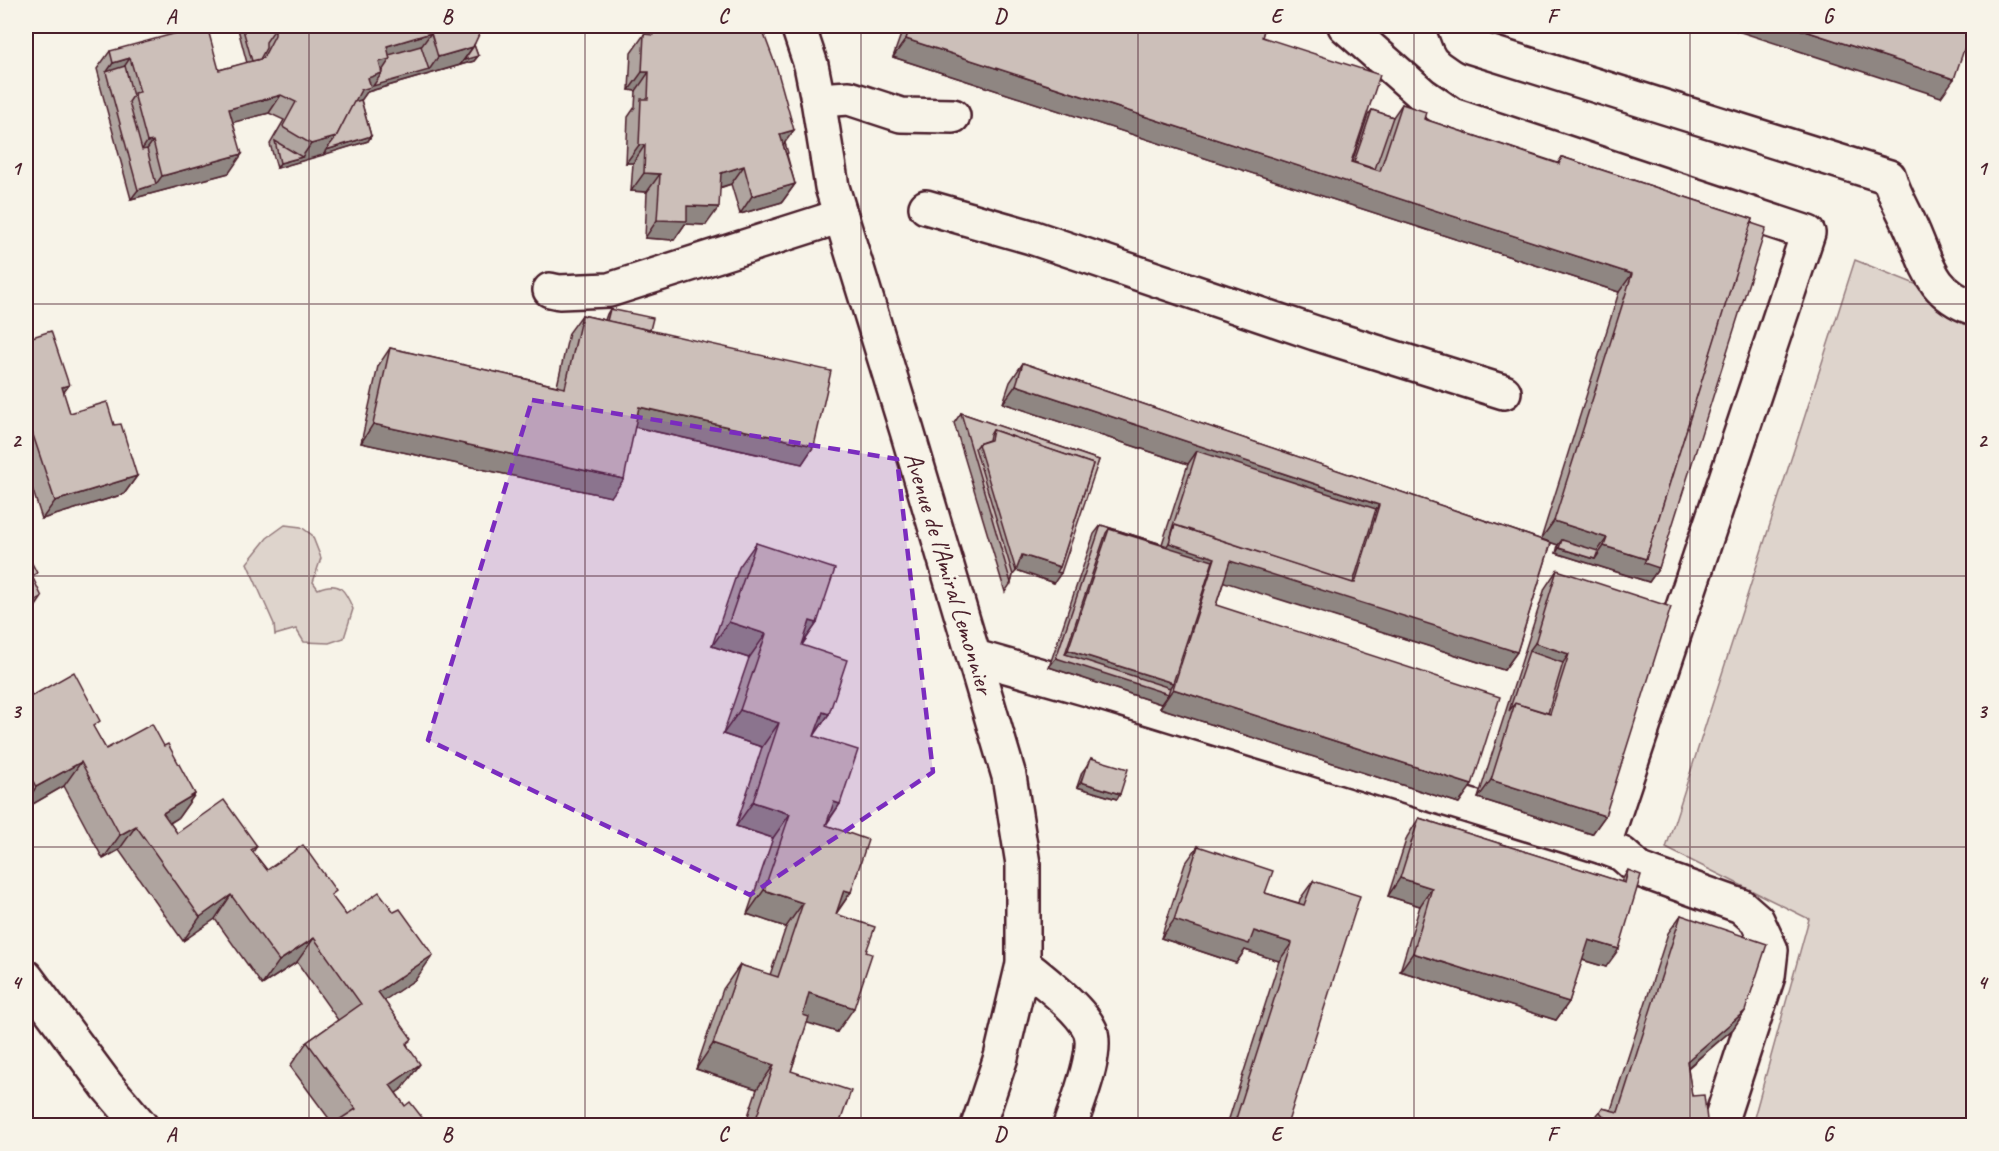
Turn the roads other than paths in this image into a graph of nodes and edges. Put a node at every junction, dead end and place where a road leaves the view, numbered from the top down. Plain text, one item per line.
1 (798, 26) edge
2 (1345, 26) edge
3 (1454, 26) edge
4 (818, 100) junction
5 (953, 116) dead end
6 (926, 207) dead end
7 (840, 216) junction
8 (550, 290) dead end
9 (1974, 308) edge
10 (1504, 392) dead end
11 (975, 657) junction
12 (1604, 847) junction
13 (1023, 964) junction
14 (26, 977) edge
15 (141, 1125) edge
16 (978, 1125) edge
17 (1070, 1125) edge
18 (1719, 1125) edge

1 - 4 street, Avenue de l'Amiral Lemonnier
2 - 12 street
3 - 9 street
4 - 5 street
4 - 7 street, Avenue de l'Amiral Lemonnier
6 - 10 street
7 - 8 street
7 - 11 street, Avenue de l'Amiral Lemonnier
11 - 12 street
11 - 13 street, Avenue de l'Amiral Lemonnier
12 - 18 street
13 - 16 street, Avenue de l'Amiral Lemonnier
13 - 17 street
14 - 15 street

